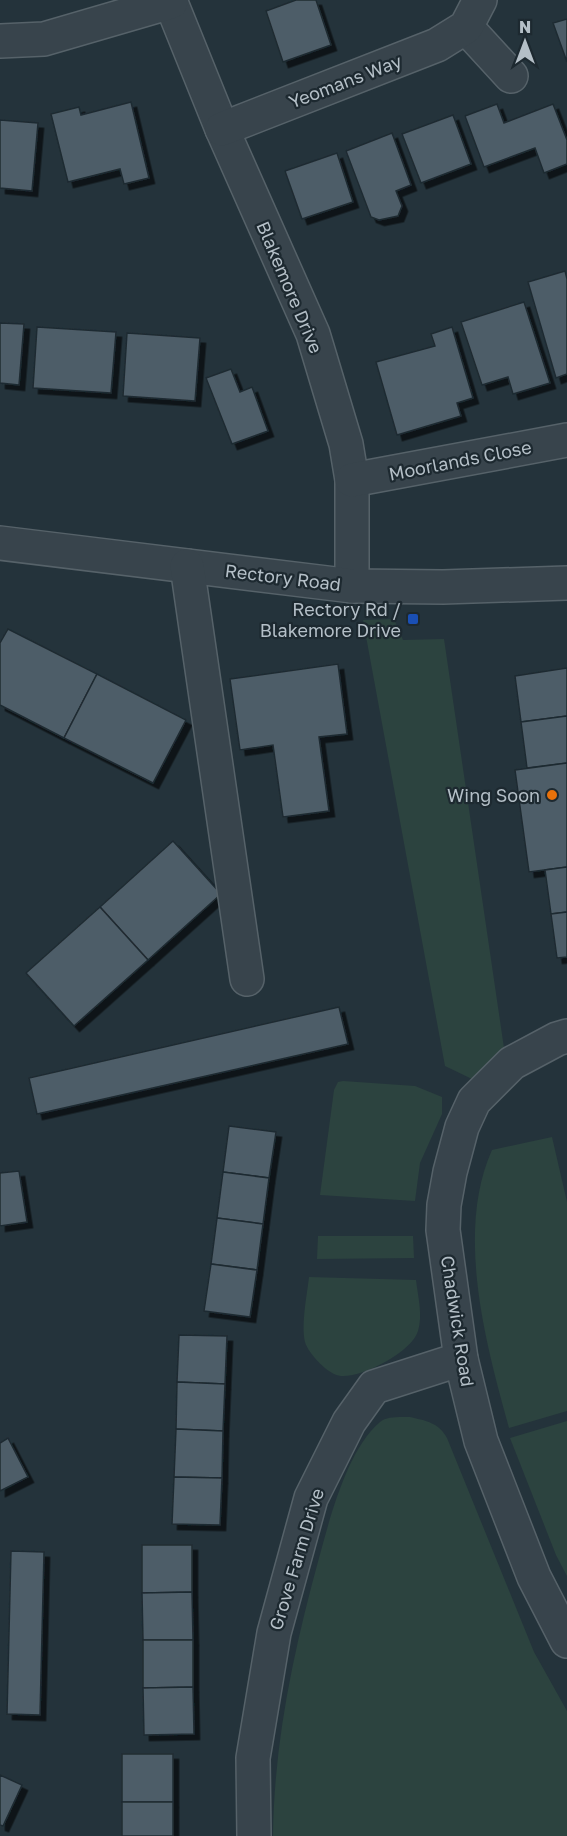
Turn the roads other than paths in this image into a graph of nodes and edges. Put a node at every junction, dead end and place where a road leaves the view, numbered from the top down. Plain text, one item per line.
1 (170, 1) edge
2 (473, 14) edge
3 (0, 41) edge
4 (511, 76) dead end
5 (222, 129) junction
6 (567, 440) edge
7 (352, 480) junction
8 (0, 543) edge
9 (187, 566) junction
10 (567, 583) edge
11 (352, 586) junction
12 (247, 980) dead end
13 (567, 1036) edge
14 (461, 1359) junction
15 (567, 1641) edge
16 (254, 1836) edge

1 - 3 street, Blakemore Drive
1 - 5 street, Blakemore Drive
2 - 4 street, Yeomans Way
2 - 5 street, Yeomans Way
5 - 7 street, Blakemore Drive
6 - 7 street, Moorlands Close
7 - 11 street, Blakemore Drive
8 - 9 street, Rectory Road
9 - 11 street, Rectory Road
9 - 12 street
10 - 11 street, Rectory Road
13 - 14 street, Chadwick Road
14 - 15 street, Chadwick Road
14 - 16 street, Grove Farm Drive

